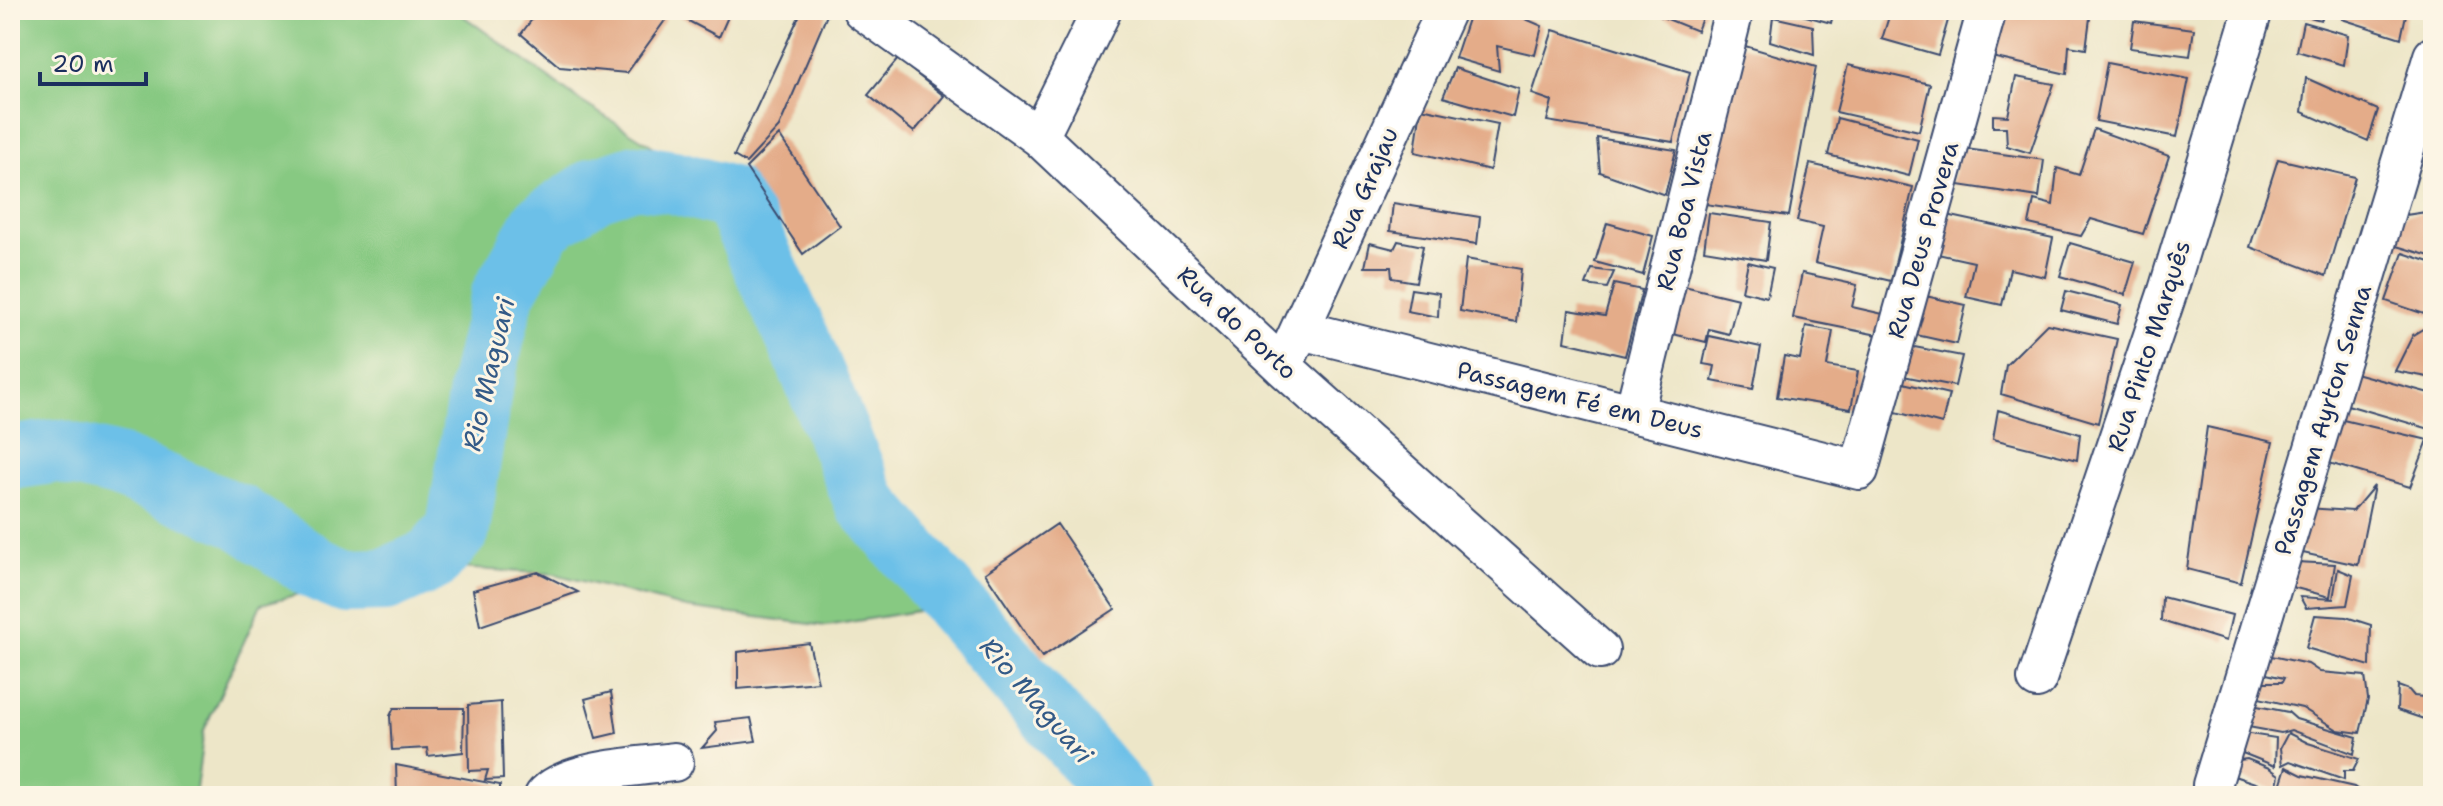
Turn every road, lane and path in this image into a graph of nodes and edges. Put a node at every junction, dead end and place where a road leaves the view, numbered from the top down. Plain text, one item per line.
1 (862, 10) edge
2 (1102, 10) edge
3 (1446, 10) edge
4 (1734, 10) edge
5 (1987, 10) edge
6 (2253, 10) edge
7 (2433, 56) edge
8 (1039, 137) junction
9 (1301, 330) junction
10 (1282, 366) junction
11 (1634, 413) junction
12 (1859, 470) joint
13 (1600, 650) dead end
14 (2037, 679) dead end
15 (674, 762) dead end
16 (2212, 785) dead end
17 (544, 796) edge

1 - 8 street, Rua do Porto
2 - 8 street
3 - 9 street, Rua Grajau
4 - 11 street, Rua Boa Vista
5 - 12 street, Rua Deus Provera
6 - 14 street, Rua Pinto Marquês
7 - 16 street, Passagem Ayrton Senna
8 - 10 street, Rua do Porto
9 - 10 street, Rua Grajau
9 - 11 street, Passagem Fé em Deus
10 - 13 street, Rua do Porto
11 - 12 street, Passagem Fé em Deus
15 - 17 street

